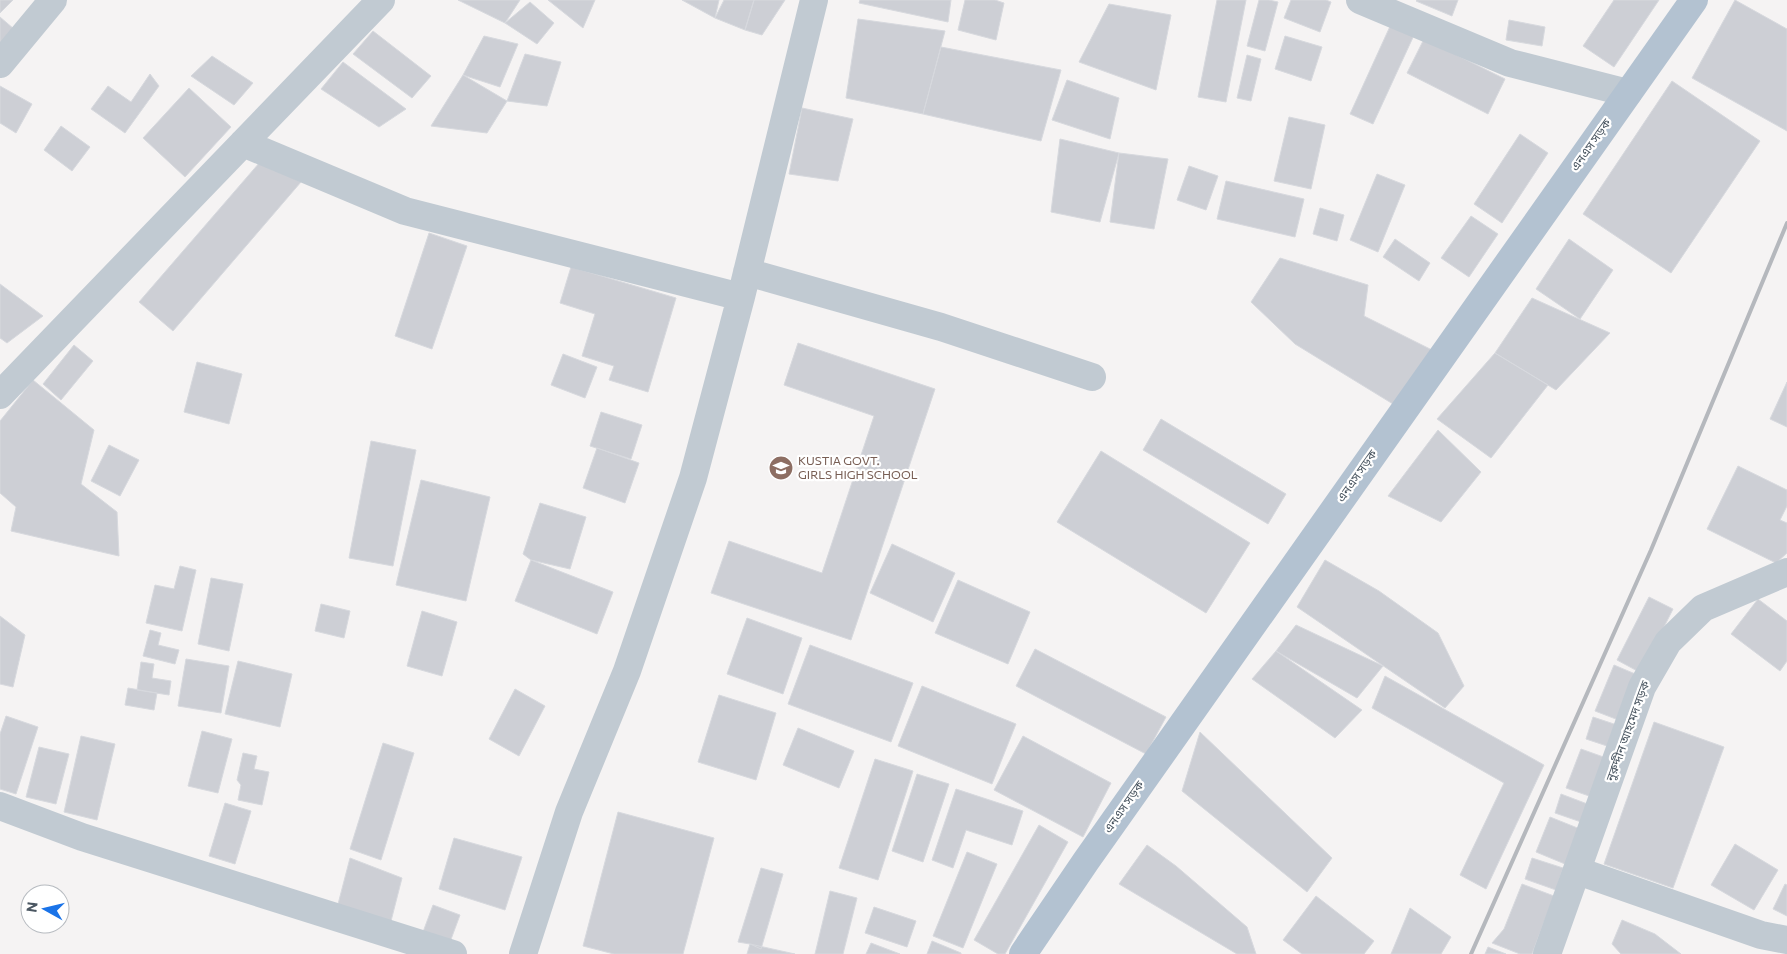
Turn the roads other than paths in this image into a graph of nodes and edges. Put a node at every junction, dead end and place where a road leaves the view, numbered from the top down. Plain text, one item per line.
1 (53, 0) edge
2 (381, 0) edge
3 (814, 0) edge
4 (1360, 0) edge
5 (1694, 0) edge
6 (0, 64) edge
7 (1628, 93) junction
8 (243, 143) junction
9 (744, 284) junction
10 (1092, 377) dead end
11 (0, 395) edge
12 (1787, 572) edge
13 (0, 806) edge
14 (1578, 871) junction
15 (1787, 940) edge
16 (453, 954) edge
17 (523, 954) edge
18 (1023, 954) edge
19 (1547, 954) edge

1 - 6 street
2 - 8 street
3 - 9 street
4 - 7 street
5 - 7 main road, এনএস সড়ক
7 - 18 main road, এনএস সড়ক
8 - 9 street
8 - 11 street
9 - 10 street
9 - 17 street
12 - 14 street, নুরুদ্দীন আহমেদ সড়ক
13 - 16 street
14 - 15 street
14 - 19 street, নুরুদ্দীন আহমেদ সড়ক

